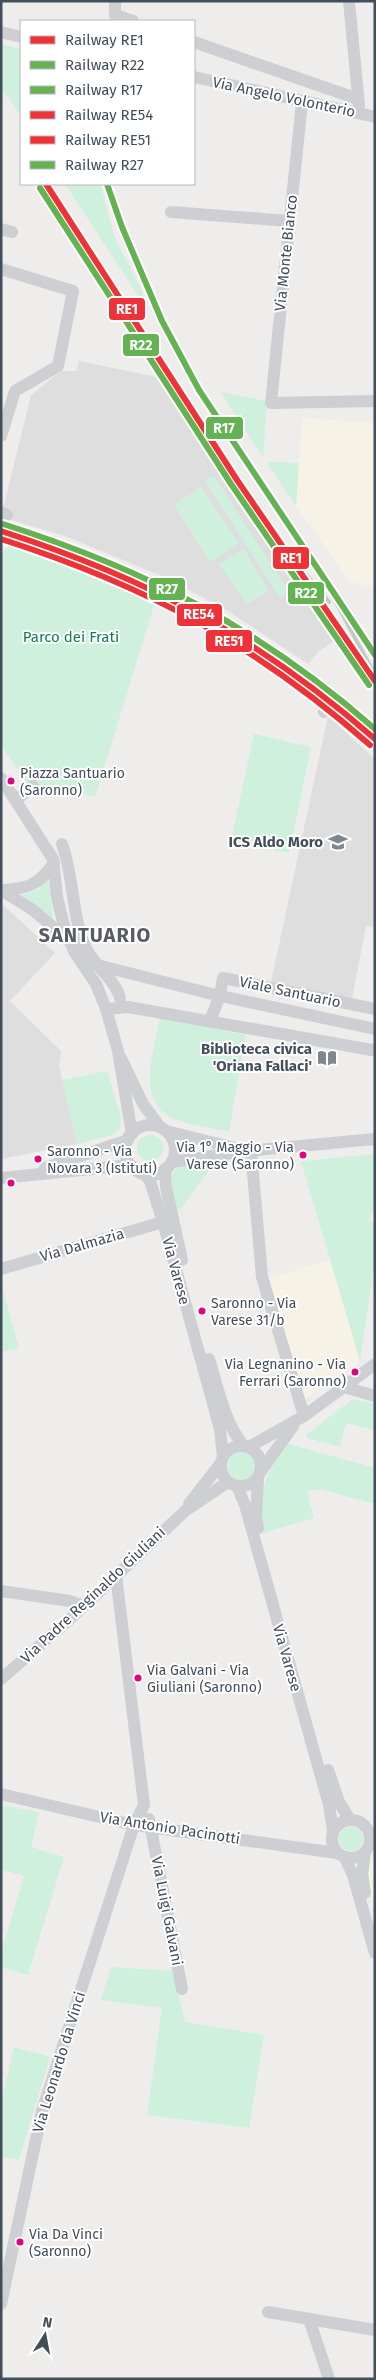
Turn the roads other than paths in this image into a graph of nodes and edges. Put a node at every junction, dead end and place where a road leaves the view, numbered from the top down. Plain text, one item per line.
1 (115, 1) edge
2 (349, 1) edge
3 (130, 20) edge
4 (1, 32) edge
5 (20, 36) edge
6 (195, 42) edge
7 (195, 77) edge
8 (358, 99) junction
9 (302, 102) junction
10 (360, 114) junction
11 (375, 117) edge
12 (170, 212) dead end
13 (290, 221) junction
14 (1, 269) edge
15 (375, 401) edge
16 (1, 436) edge
17 (1, 778) edge
18 (33, 786) dead end
19 (16, 800) junction
20 (62, 844) dead end
21 (54, 863) junction
22 (1, 890) edge
23 (69, 941) junction
24 (93, 963) junction
25 (220, 996) junction
26 (120, 998) dead end
27 (106, 1008) junction
28 (375, 1009) edge
29 (210, 1021) junction
30 (375, 1029) edge
31 (372, 1050) dead end
32 (118, 1051) junction
33 (163, 1129) junction
34 (130, 1137) junction
35 (375, 1139) edge
36 (249, 1150) junction
37 (131, 1165) junction
38 (169, 1166) junction
39 (145, 1174) junction
40 (23, 1175) junction
41 (1, 1178) edge
42 (163, 1222) junction
43 (1, 1269) edge
44 (375, 1364) edge
45 (344, 1387) junction
46 (375, 1396) edge
47 (302, 1417) junction
48 (246, 1447) junction
49 (222, 1460) junction
50 (259, 1474) junction
51 (232, 1484) junction
52 (185, 1511) junction
53 (116, 1575) junction
54 (1, 1592) edge
55 (83, 1606) junction
56 (1, 1679) edge
57 (1, 1794) edge
58 (144, 1804) junction
59 (350, 1820) junction
60 (134, 1825) junction
61 (152, 1826) junction
62 (332, 1834) junction
63 (310, 1850) junction
64 (365, 1852) junction
65 (341, 1856) junction
66 (375, 1927) edge
67 (375, 1953) edge
68 (182, 1989) dead end
69 (1, 2304) edge
70 (268, 2312) dead end
71 (309, 2319) junction
72 (375, 2330) edge
73 (328, 2379) edge

1 - 3 street
2 - 8 street
4 - 5 street
6 - 8 street
7 - 9 street, Via Angelo Volonterio
8 - 10 street
9 - 10 street, Via Angelo Volonterio
9 - 13 street, Via Monte Bianco
10 - 11 street, Via Angelo Volonterio
12 - 13 street
13 - 15 street, Via Monte Bianco
14 - 16 street
17 - 19 street
18 - 19 street
19 - 21 street
20 - 24 street
21 - 22 street
21 - 23 street
22 - 23 street
23 - 27 street
24 - 25 street
24 - 26 street
25 - 28 street, Viale Santuario
25 - 29 street, Viale Santuario
25 - 30 street, Viale Santuario
27 - 29 street
27 - 32 street
29 - 31 street
32 - 33 street
32 - 34 street
33 - 34 street
33 - 36 street
33 - 38 street
34 - 37 street
34 - 40 street
35 - 36 street
36 - 38 street
36 - 47 street
37 - 39 street
37 - 40 street
38 - 39 street
38 - 48 street, Via Varese
39 - 42 street, Via Varese
40 - 41 street
42 - 43 street, Via Dalmazia
42 - 49 street, Via Varese
44 - 45 street
45 - 46 street
45 - 47 street
47 - 48 street
47 - 50 street
48 - 49 street
48 - 50 street
49 - 51 street
49 - 52 street, Via Padre Reginaldo Giuliani
50 - 51 street
50 - 59 street, Via Varese
51 - 52 street, Via Padre Reginaldo Giuliani
51 - 62 street, Via Varese
52 - 53 street, Via Padre Reginaldo Giuliani
53 - 55 street, Via Padre Reginaldo Giuliani
53 - 58 street, Via Luigi Galvani
54 - 55 street
55 - 56 street, Via Padre Reginaldo Giuliani
57 - 60 street, Via Antonio Pacinotti
58 - 60 street
58 - 61 street, Via Luigi Galvani
59 - 62 street
59 - 64 street
60 - 61 street, Via Antonio Pacinotti
60 - 69 street, Via Leonardo da Vinci
61 - 63 street, Via Antonio Pacinotti
61 - 68 street, Via Luigi Galvani
62 - 63 street
62 - 65 street
63 - 65 street, Via Antonio Pacinotti
64 - 65 street
64 - 66 street
65 - 67 street
70 - 71 street
71 - 72 street
71 - 73 street

